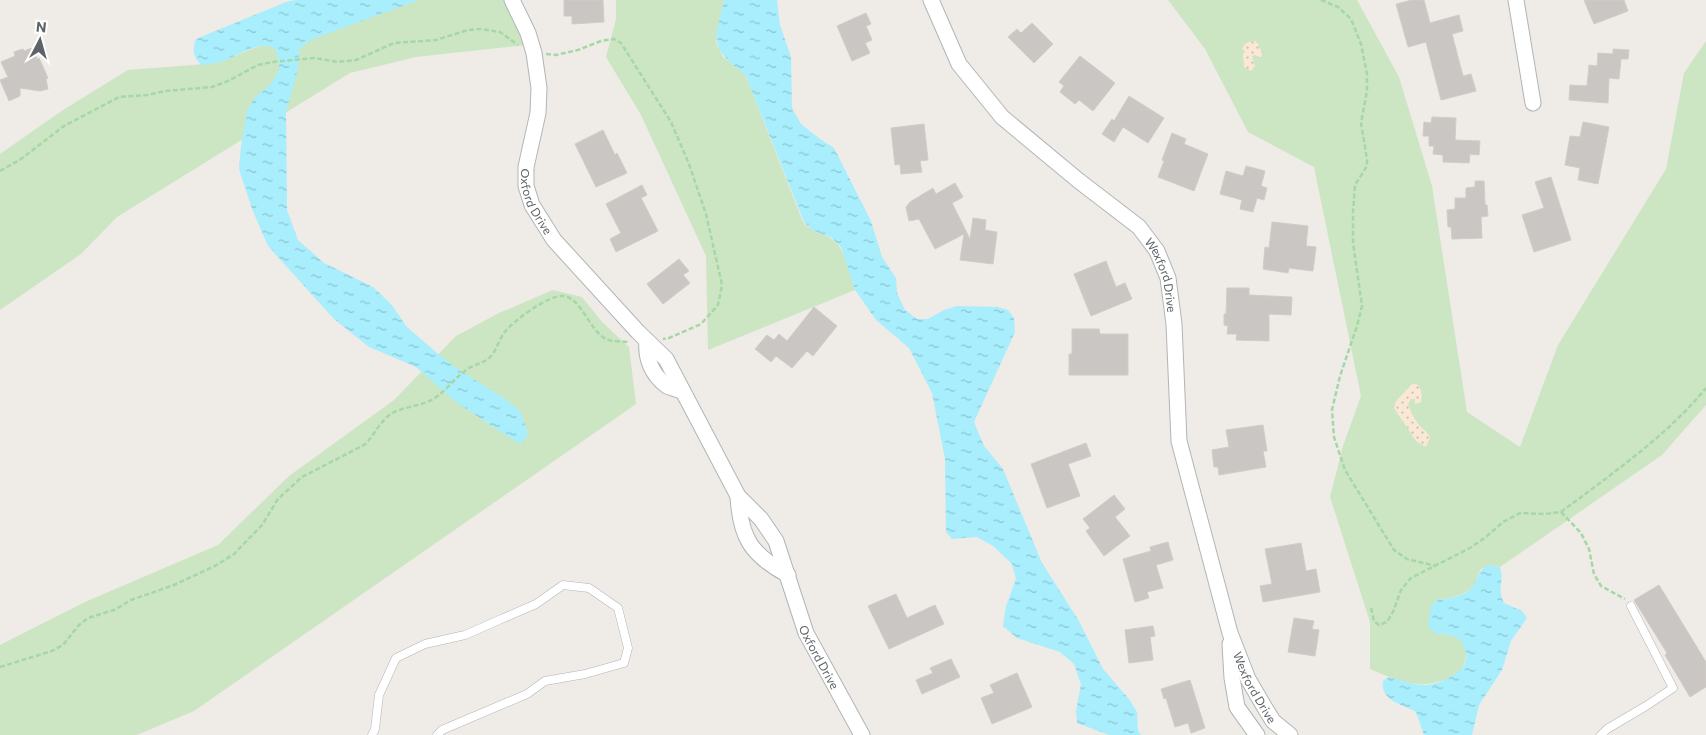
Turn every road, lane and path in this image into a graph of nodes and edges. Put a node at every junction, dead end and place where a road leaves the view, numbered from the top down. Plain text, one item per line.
1 (512, 0) edge
2 (932, 0) edge
3 (1321, 0) edge
4 (1516, 0) edge
5 (534, 53) junction
6 (1533, 104) dead end
7 (0, 171) edge
8 (647, 341) junction
9 (1706, 388) edge
10 (738, 496) junction
11 (1561, 512) junction
12 (1436, 566) junction
13 (788, 575) junction
14 (1631, 606) joint
15 (1371, 608) dead end
16 (1230, 632) junction
17 (0, 667) edge
18 (372, 735) edge
19 (437, 735) edge
20 (862, 735) edge
21 (1257, 735) edge
22 (1290, 735) edge
23 (1601, 735) edge

1 - 5 street, Oxford Drive
2 - 16 street, Wexford Drive
3 - 12 path
4 - 6 street
5 - 7 path
5 - 8 street, Oxford Drive
5 - 8 path
8 - 10 street, Oxford Drive
8 - 17 path
9 - 11 path
10 - 13 street, Oxford Drive
10 - 13 street, Oxford Drive
11 - 12 path
11 - 14 path
12 - 15 path
13 - 20 street, Oxford Drive
14 - 23 lane
16 - 21 street, Wexford Drive
16 - 22 street, Wexford Drive
18 - 19 lane

